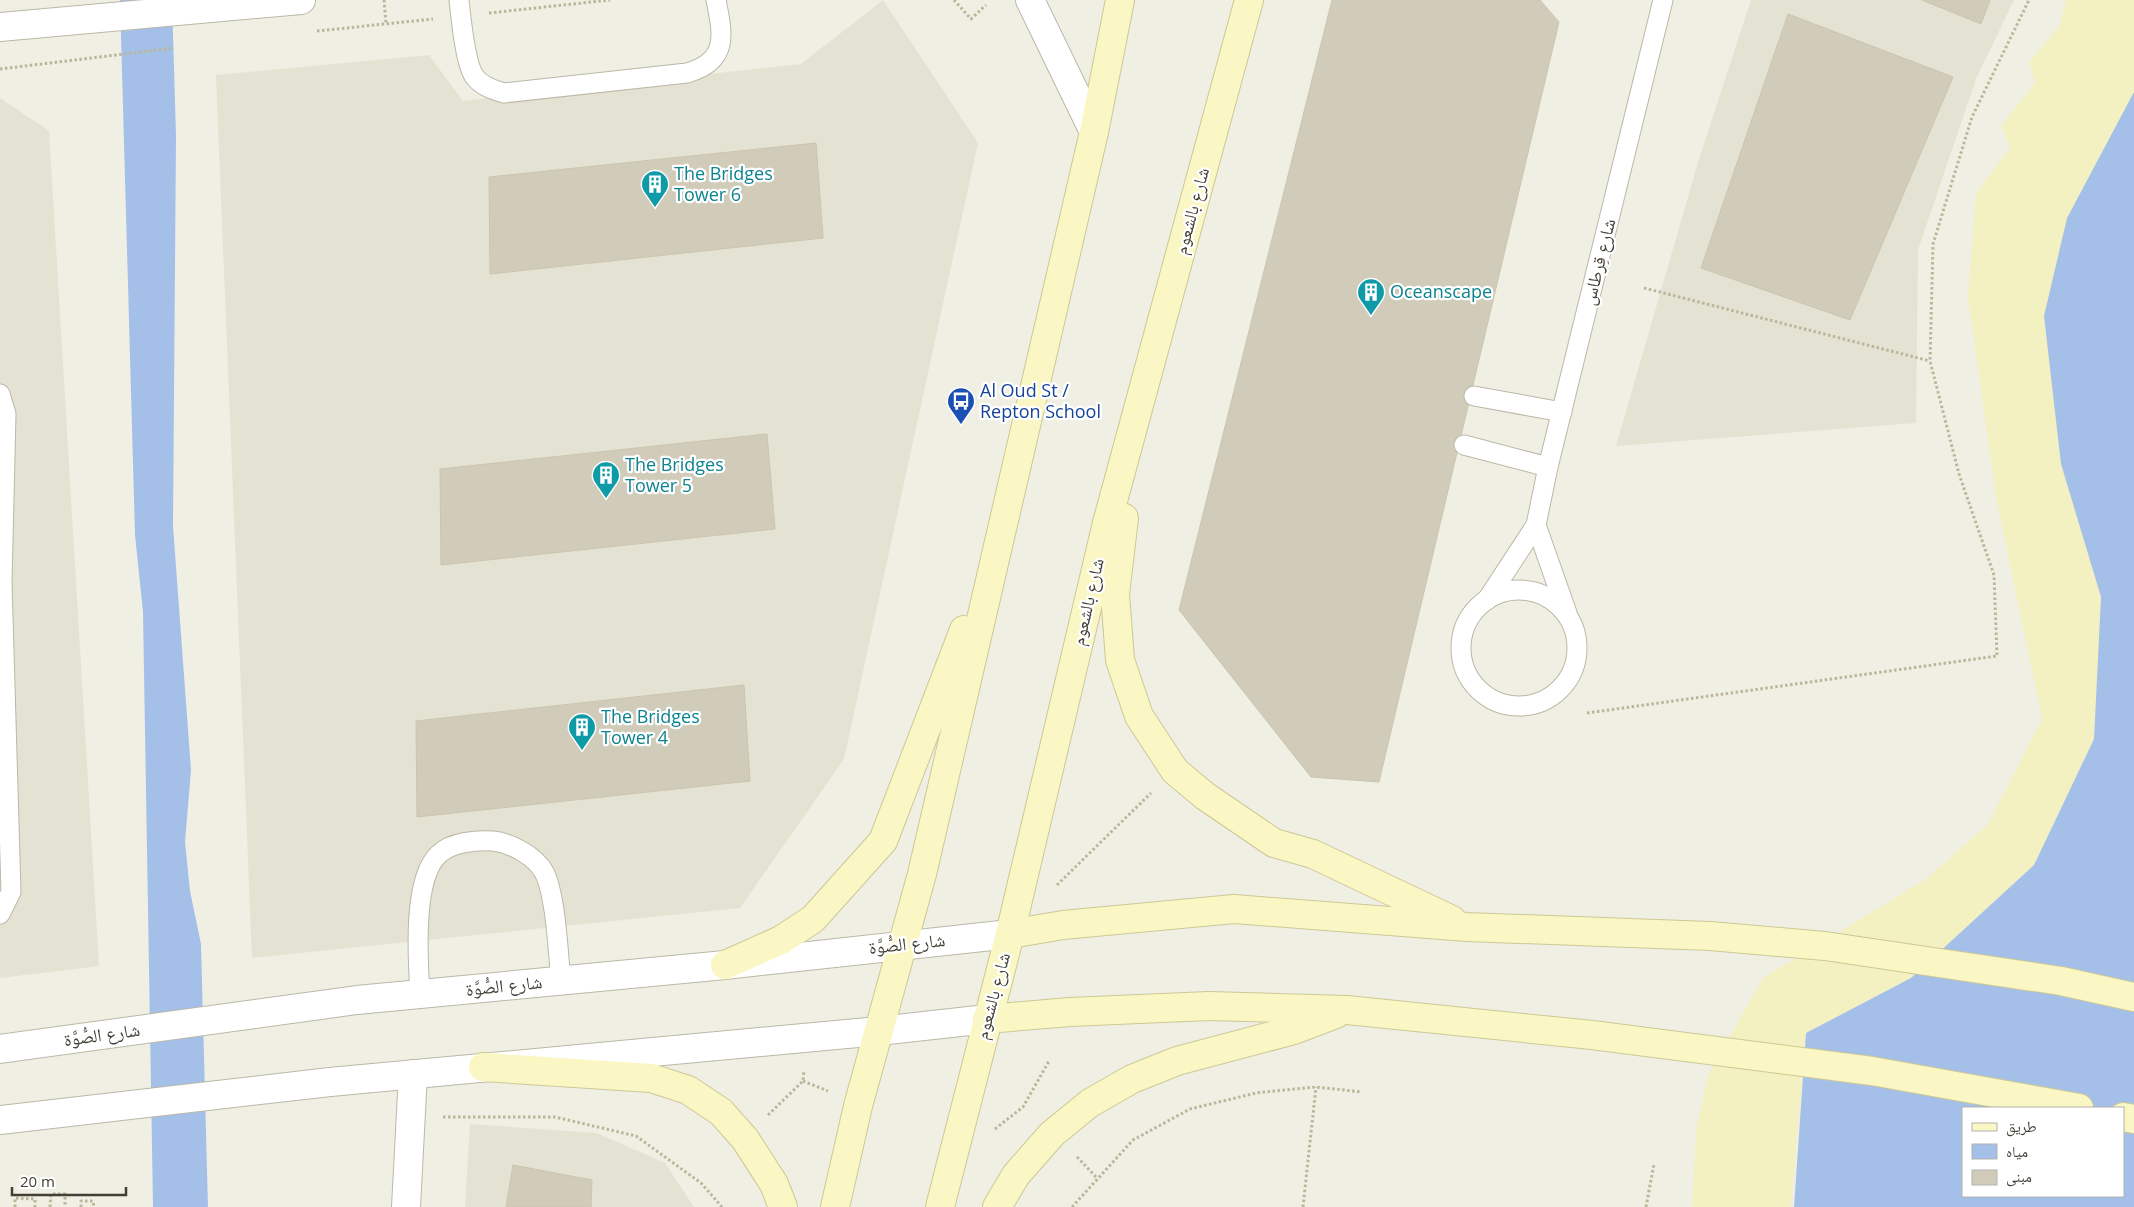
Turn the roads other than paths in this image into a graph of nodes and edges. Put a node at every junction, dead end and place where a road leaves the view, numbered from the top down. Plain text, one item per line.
1 (301, 0) edge
2 (459, 0) edge
3 (716, 0) edge
4 (1030, 0) edge
5 (1120, 0) edge
6 (1663, 0) edge
7 (1250, 2) edge
8 (0, 27) edge
9 (1094, 132) junction
10 (0, 394) edge
11 (1474, 396) dead end
12 (1562, 412) junction
13 (1464, 445) dead end
14 (1548, 467) junction
15 (1121, 472) junction
16 (1536, 525) junction
17 (999, 540) junction
18 (1487, 600) junction
19 (1569, 619) junction
20 (0, 914) edge
21 (1467, 927) junction
22 (1010, 934) junction
23 (902, 944) junction
24 (724, 965) junction
25 (561, 981) junction
26 (420, 994) junction
27 (2134, 997) edge
28 (1347, 1010) junction
29 (987, 1018) junction
30 (878, 1032) junction
31 (0, 1049) edge
32 (483, 1067) junction
33 (413, 1074) junction
34 (2073, 1107) edge
35 (0, 1120) edge
36 (406, 1207) edge
37 (783, 1207) edge
38 (836, 1207) edge
39 (940, 1207) edge
40 (997, 1207) edge

1 - 8 street
2 - 3 lane
4 - 9 street
5 - 9 main road
6 - 12 lane, شارع قِرطاس
7 - 15 main road, شارع بالشعوم
9 - 17 main road
10 - 20 lane
11 - 12 lane
12 - 14 lane, شارع قِرطاس
13 - 14 lane
14 - 16 lane, شارع قِرطاس
15 - 21 main road
15 - 22 main road, شارع بالشعوم
16 - 18 lane, شارع قِرطاس
16 - 19 lane
17 - 23 main road
17 - 24 main road
18 - 19 lane
18 - 19 lane
21 - 22 main road
21 - 27 main road
22 - 23 street, شارع الصُّوَّة
22 - 29 main road, شارع بالشعوم
23 - 24 street, شارع الصُّوَّة
23 - 30 main road
24 - 25 street, شارع الصُّوَّة
25 - 26 street, شارع الصُّوَّة
25 - 26 lane
26 - 31 street, شارع الصُّوَّة
28 - 29 main road
28 - 34 main road
28 - 40 main road
29 - 30 street
29 - 39 main road, شارع بالشعوم
30 - 32 street
30 - 38 main road
32 - 33 street
32 - 37 main road
33 - 35 street
33 - 36 street

